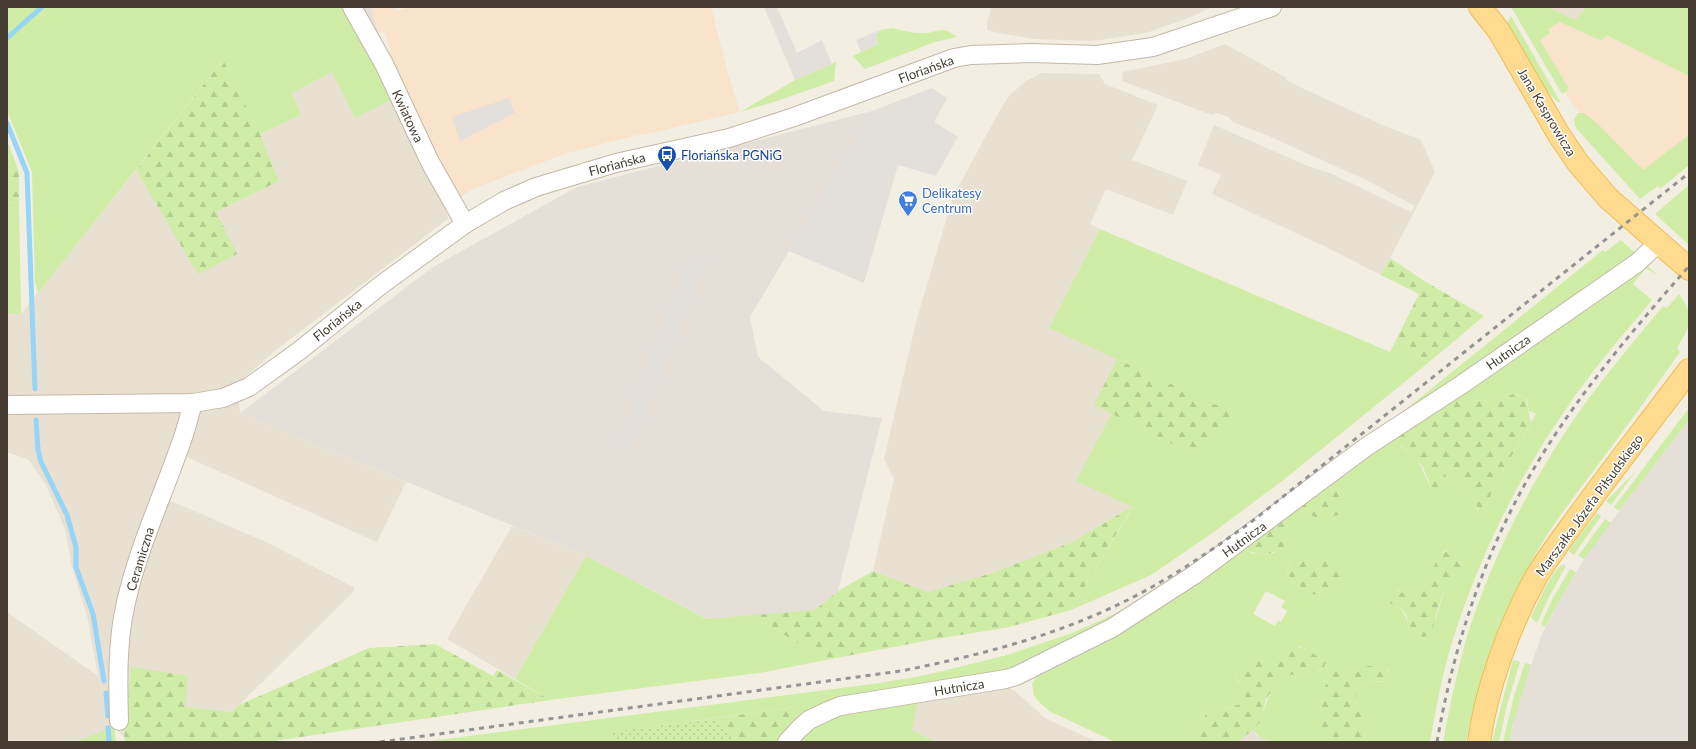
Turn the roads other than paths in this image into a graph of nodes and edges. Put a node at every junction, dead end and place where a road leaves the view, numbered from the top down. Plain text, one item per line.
1 (352, 7) edge
2 (1272, 7) edge
3 (1480, 7) edge
4 (1491, 7) edge
5 (1499, 31) junction
6 (465, 224) junction
7 (1658, 243) junction
8 (1689, 269) edge
9 (1689, 370) edge
10 (193, 403) junction
11 (7, 405) edge
12 (119, 721) dead end
13 (787, 742) edge
14 (1479, 742) edge

1 - 6 street, Kwiatowa
2 - 6 street, Floriańska
3 - 5 main road, Jana Kasprowicza
4 - 5 main road, Jana Kasprowicza
5 - 7 main road, Jana Kasprowicza
6 - 10 street, Floriańska
7 - 8 main road, Jana Kasprowicza
7 - 13 street, Hutnicza
9 - 14 main road, Marszałka Józefa Piłsudskiego
10 - 11 street, Floriańska
10 - 12 street, Ceramiczna

